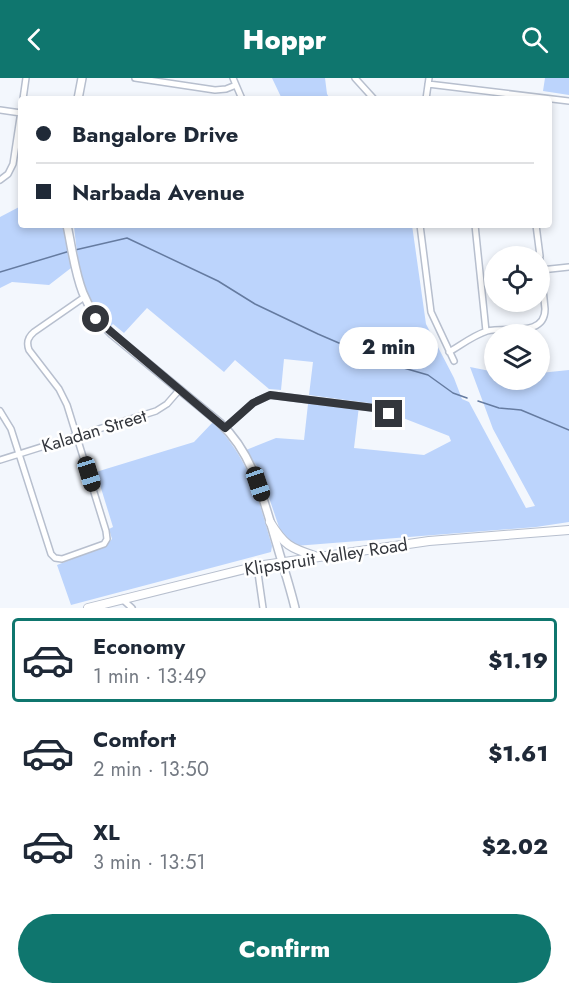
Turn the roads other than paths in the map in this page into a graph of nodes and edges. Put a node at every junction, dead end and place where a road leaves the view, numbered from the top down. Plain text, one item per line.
1 (26, 78) edge
2 (82, 78) edge
3 (135, 78) edge
4 (233, 78) edge
5 (355, 78) edge
6 (428, 81) edge
7 (236, 85) junction
8 (482, 90) junction
9 (23, 96) edge
10 (79, 96) edge
11 (241, 96) edge
12 (371, 96) edge
13 (426, 96) edge
14 (481, 96) edge
15 (527, 96) edge
16 (552, 99) edge
17 (569, 101) edge
18 (0, 110) edge
19 (18, 112) edge
20 (18, 132) edge
21 (0, 180) edge
22 (68, 228) edge
23 (420, 228) edge
24 (475, 228) edge
25 (536, 228) edge
26 (539, 246) edge
27 (569, 267) edge
28 (550, 269) edge
29 (83, 298) junction
30 (485, 324) edge
31 (484, 333) edge
32 (449, 352) junction
33 (454, 361) dead end
34 (180, 389) junction
35 (0, 411) edge
36 (389, 414) dead end
37 (225, 428) junction
38 (77, 436) junction
39 (19, 455) junction
40 (0, 460) edge
41 (270, 522) junction
42 (569, 530) edge
43 (317, 556) junction
44 (282, 562) junction
45 (257, 566) junction
46 (122, 599) junction
47 (88, 608) edge
48 (132, 608) edge
49 (263, 608) edge
50 (295, 608) edge

1 - 9 street
2 - 10 street
3 - 7 street
4 - 7 street
5 - 12 street
6 - 8 street
6 - 13 street
7 - 11 street
8 - 14 street
8 - 15 street
16 - 17 street
18 - 19 street
20 - 21 street
22 - 29 street
23 - 32 street
24 - 30 street
25 - 26 street
27 - 28 street
29 - 34 street
29 - 38 street
31 - 32 street
32 - 33 street
34 - 37 street
34 - 38 street, Kaladan Street
35 - 39 street
36 - 37 street
37 - 41 street
38 - 39 street, Kaladan Street
38 - 39 street
39 - 40 street, Kaladan Street
41 - 43 main road
41 - 44 street
42 - 43 main road, Klipspruit Valley Road
43 - 44 main road, Klipspruit Valley Road
44 - 45 main road, Klipspruit Valley Road
44 - 50 street
45 - 46 main road, Klipspruit Valley Road
45 - 49 street
46 - 47 main road, Klipspruit Valley Road
46 - 48 street

